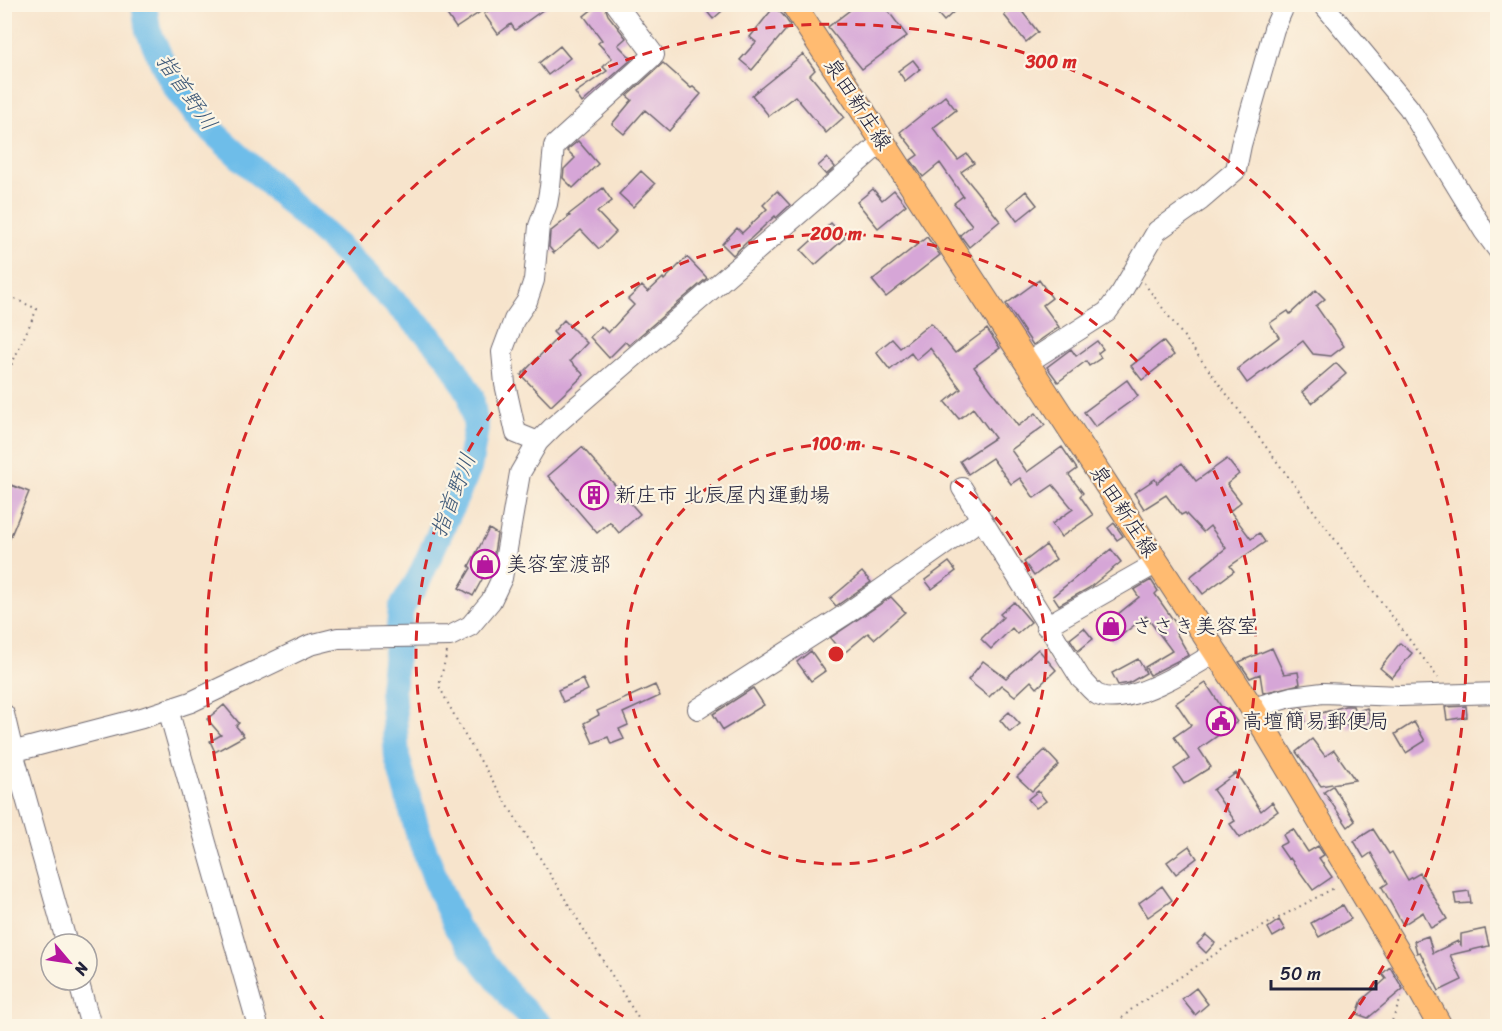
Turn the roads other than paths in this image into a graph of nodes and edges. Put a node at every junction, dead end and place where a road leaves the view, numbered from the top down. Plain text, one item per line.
1 (616, 4) edge
2 (793, 4) edge
3 (1285, 4) edge
4 (1323, 4) edge
5 (882, 141) junction
6 (1497, 250) edge
7 (1027, 363) junction
8 (538, 442) junction
9 (962, 488) dead end
10 (981, 519) junction
11 (1157, 563) junction
12 (1046, 626) junction
13 (1216, 652) junction
14 (1497, 693) edge
15 (1252, 708) junction
16 (698, 709) dead end
17 (168, 710) junction
18 (4, 714) edge
19 (9, 753) edge
20 (63, 932) edge
21 (81, 992) edge
22 (91, 1026) edge
23 (258, 1026) edge
24 (1440, 1026) edge

1 - 8 street
2 - 5 main road, 泉田新庄線
3 - 7 street
4 - 6 street
5 - 7 main road, 泉田新庄線
5 - 8 street
7 - 11 main road, 泉田新庄線
8 - 17 street
9 - 10 street
10 - 12 street
10 - 16 street
11 - 12 street
11 - 13 main road, 泉田新庄線
12 - 13 street
13 - 15 main road, 泉田新庄線
14 - 15 street
15 - 24 main road, 泉田新庄線
17 - 19 street
17 - 23 street
18 - 19 street
19 - 20 street
21 - 22 street

